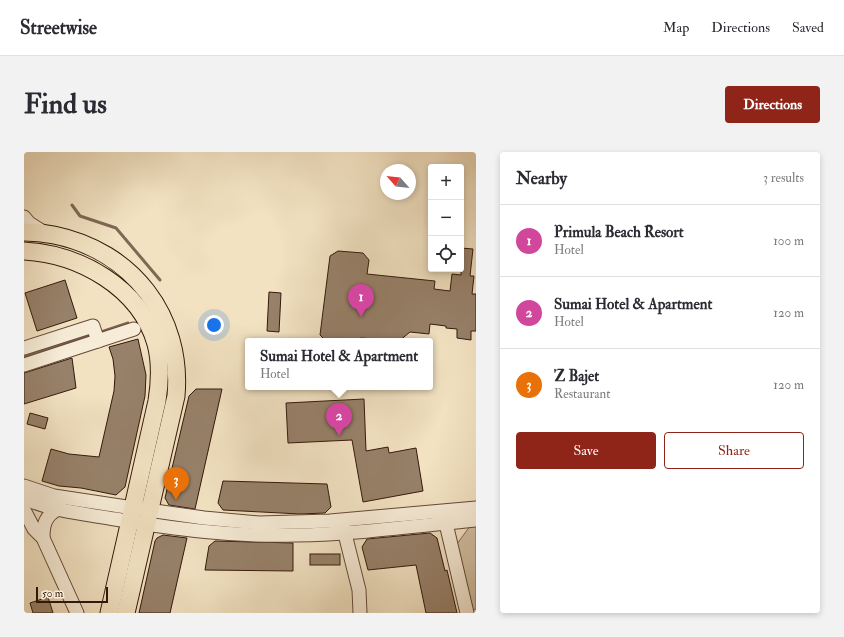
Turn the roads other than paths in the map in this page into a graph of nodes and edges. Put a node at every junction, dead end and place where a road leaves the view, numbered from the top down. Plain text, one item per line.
1 (24, 217) edge
2 (24, 232) edge
3 (45, 233) junction
4 (26, 250) edge
5 (134, 329) dead end
6 (98, 341) junction
7 (24, 348) edge
8 (24, 365) edge
9 (24, 486) edge
10 (24, 498) edge
11 (476, 508) edge
12 (58, 509) junction
13 (24, 510) edge
14 (131, 515) junction
15 (148, 517) junction
16 (444, 517) junction
17 (476, 520) edge
18 (343, 527) junction
19 (43, 538) junction
20 (77, 613) edge
21 (109, 613) edge
22 (126, 613) edge
23 (360, 613) edge
24 (466, 613) edge

1 - 3 street
2 - 3 main road
3 - 15 main road
4 - 14 main road
5 - 6 street
6 - 7 street
6 - 8 street
9 - 14 street
10 - 12 street
11 - 16 street
12 - 14 street
12 - 19 street
13 - 19 street
14 - 15 street
14 - 21 main road
15 - 18 street
15 - 22 main road
16 - 17 street
16 - 18 street
16 - 24 street
18 - 23 street
19 - 20 street

